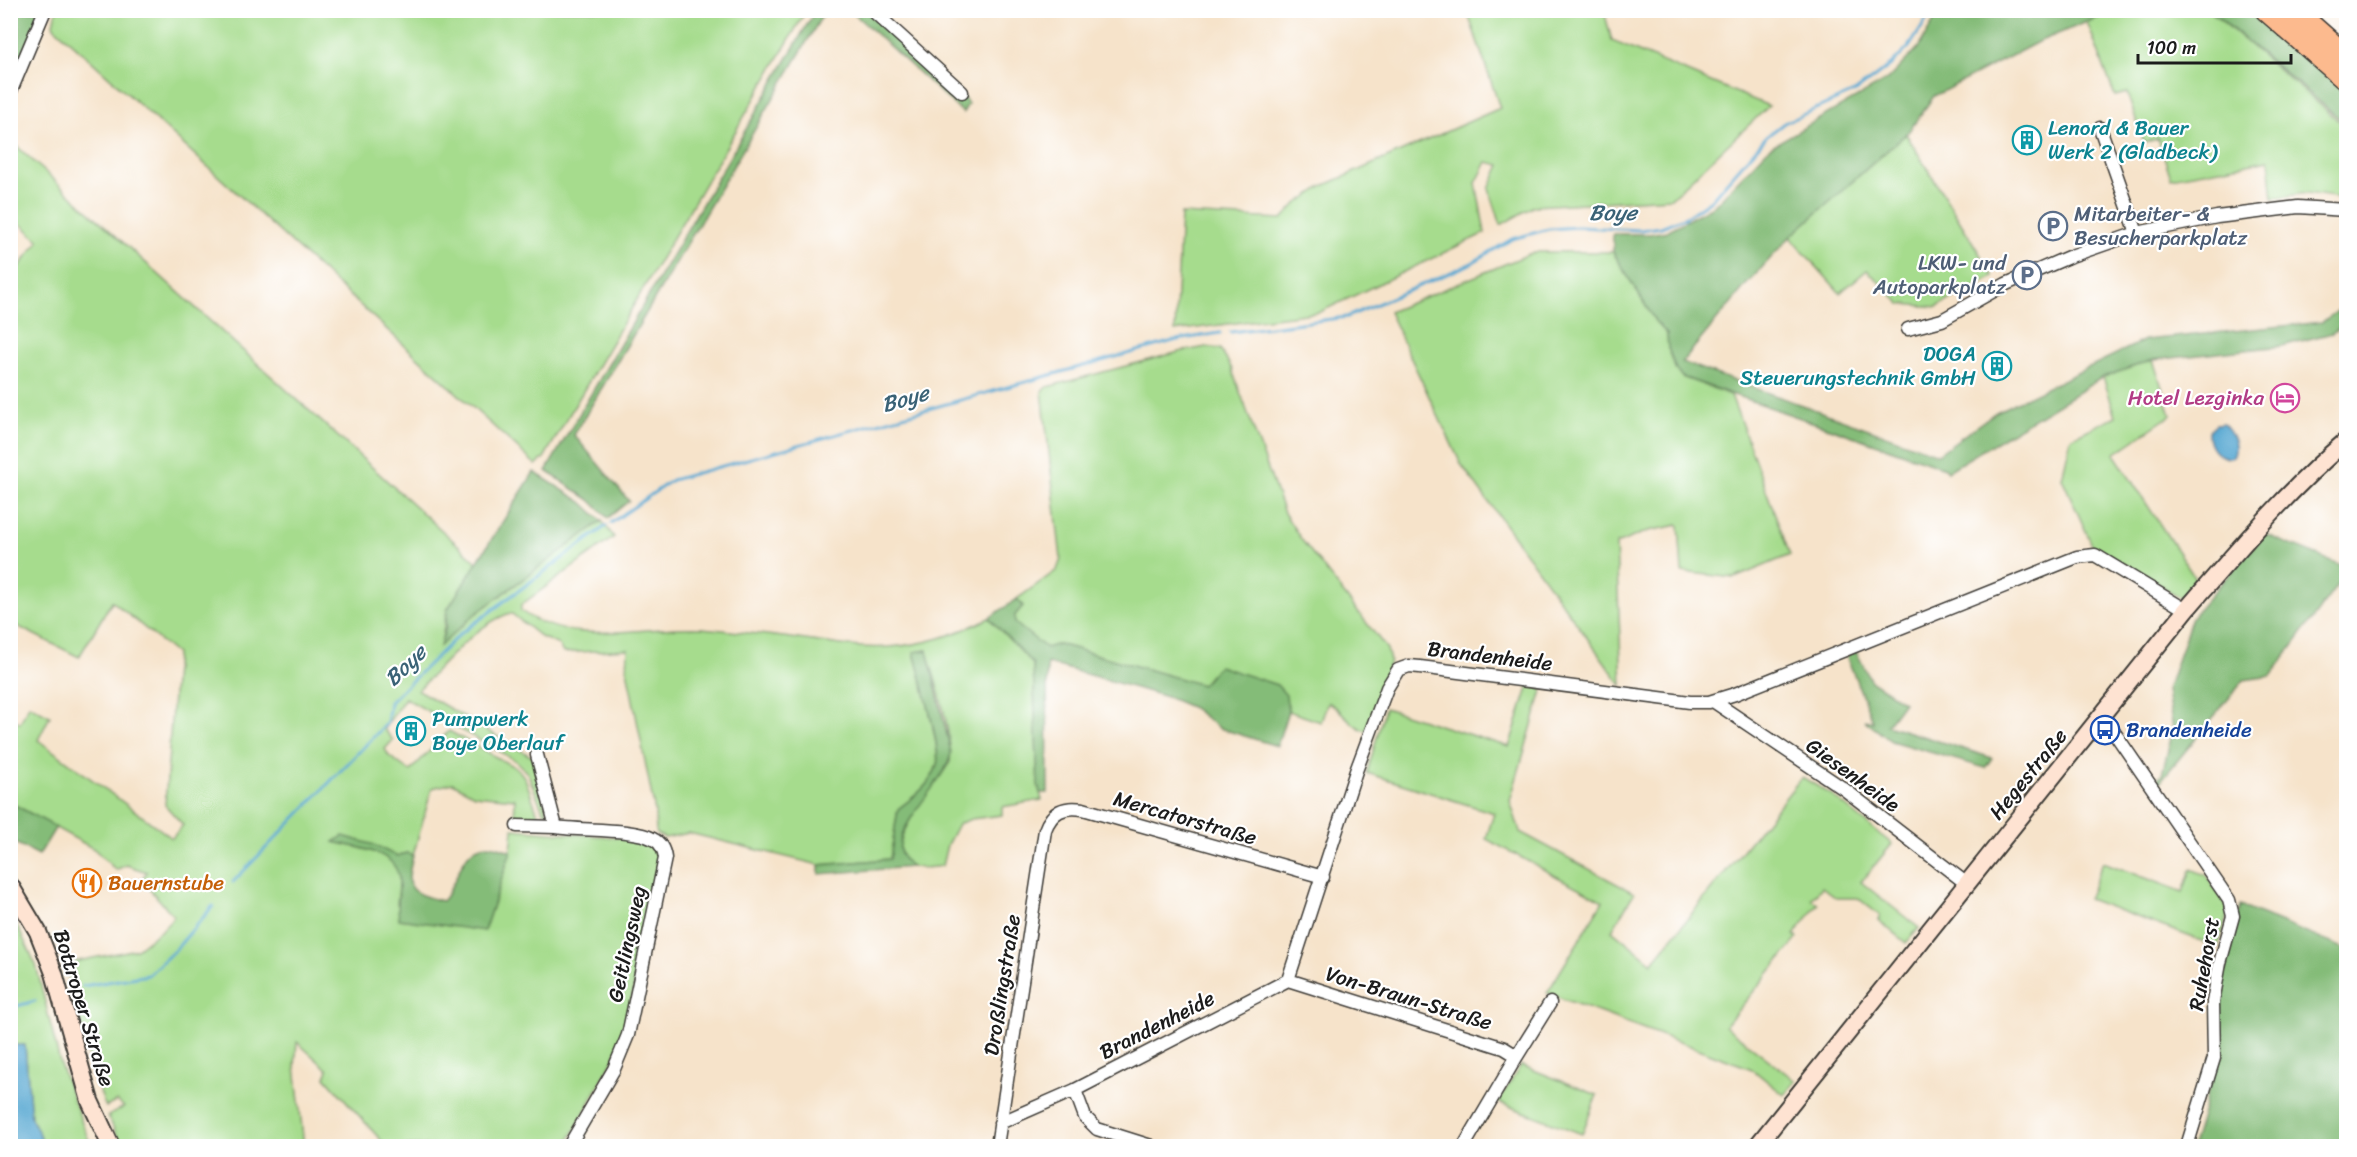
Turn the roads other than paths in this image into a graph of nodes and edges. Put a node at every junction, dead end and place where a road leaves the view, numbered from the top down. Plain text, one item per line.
1 (45, 10) edge
2 (872, 10) edge
3 (2266, 10) edge
4 (2294, 10) edge
5 (2346, 56) edge
6 (2346, 81) edge
7 (962, 92) dead end
8 (10, 93) edge
9 (2100, 128) dead end
10 (2346, 210) edge
11 (2137, 233) junction
12 (1908, 329) dead end
13 (2346, 441) edge
14 (2186, 610) junction
15 (1713, 701) junction
16 (2103, 716) junction
17 (537, 755) dead end
18 (517, 826) dead end
19 (556, 827) junction
20 (1046, 830) joint
21 (1323, 877) junction
22 (1967, 884) junction
23 (10, 885) edge
24 (1288, 980) junction
25 (1550, 1003) dead end
26 (1517, 1056) junction
27 (1075, 1090) junction
28 (1000, 1123) junction
29 (111, 1146) edge
30 (569, 1146) edge
31 (997, 1146) edge
32 (1151, 1146) edge
33 (1464, 1146) edge
34 (1757, 1146) edge
35 (2187, 1146) edge

1 - 8 street
2 - 7 street
3 - 6 highway
4 - 5 highway
9 - 11 street
10 - 11 street
11 - 12 street
13 - 14 street, Hegestraße
14 - 15 street, Brandenheide
14 - 16 street, Hegestraße
15 - 21 street, Brandenheide
15 - 22 street, Giesenheide
16 - 22 street, Hegestraße
16 - 35 street, Ruhehorst
17 - 19 street
18 - 19 street, Geitlingsweg
19 - 30 street, Geitlingsweg
20 - 21 street, Mercatorstraße
20 - 28 street, Droßlingstraße
21 - 24 street, Brandenheide
22 - 34 street, Hegestraße
23 - 29 street, Bottroper Straße
24 - 26 street, Von-Braun-Straße
24 - 27 street, Brandenheide
25 - 26 street
26 - 33 street
27 - 28 street, Brandenheide
27 - 32 street
28 - 31 street, Droßlingstraße

